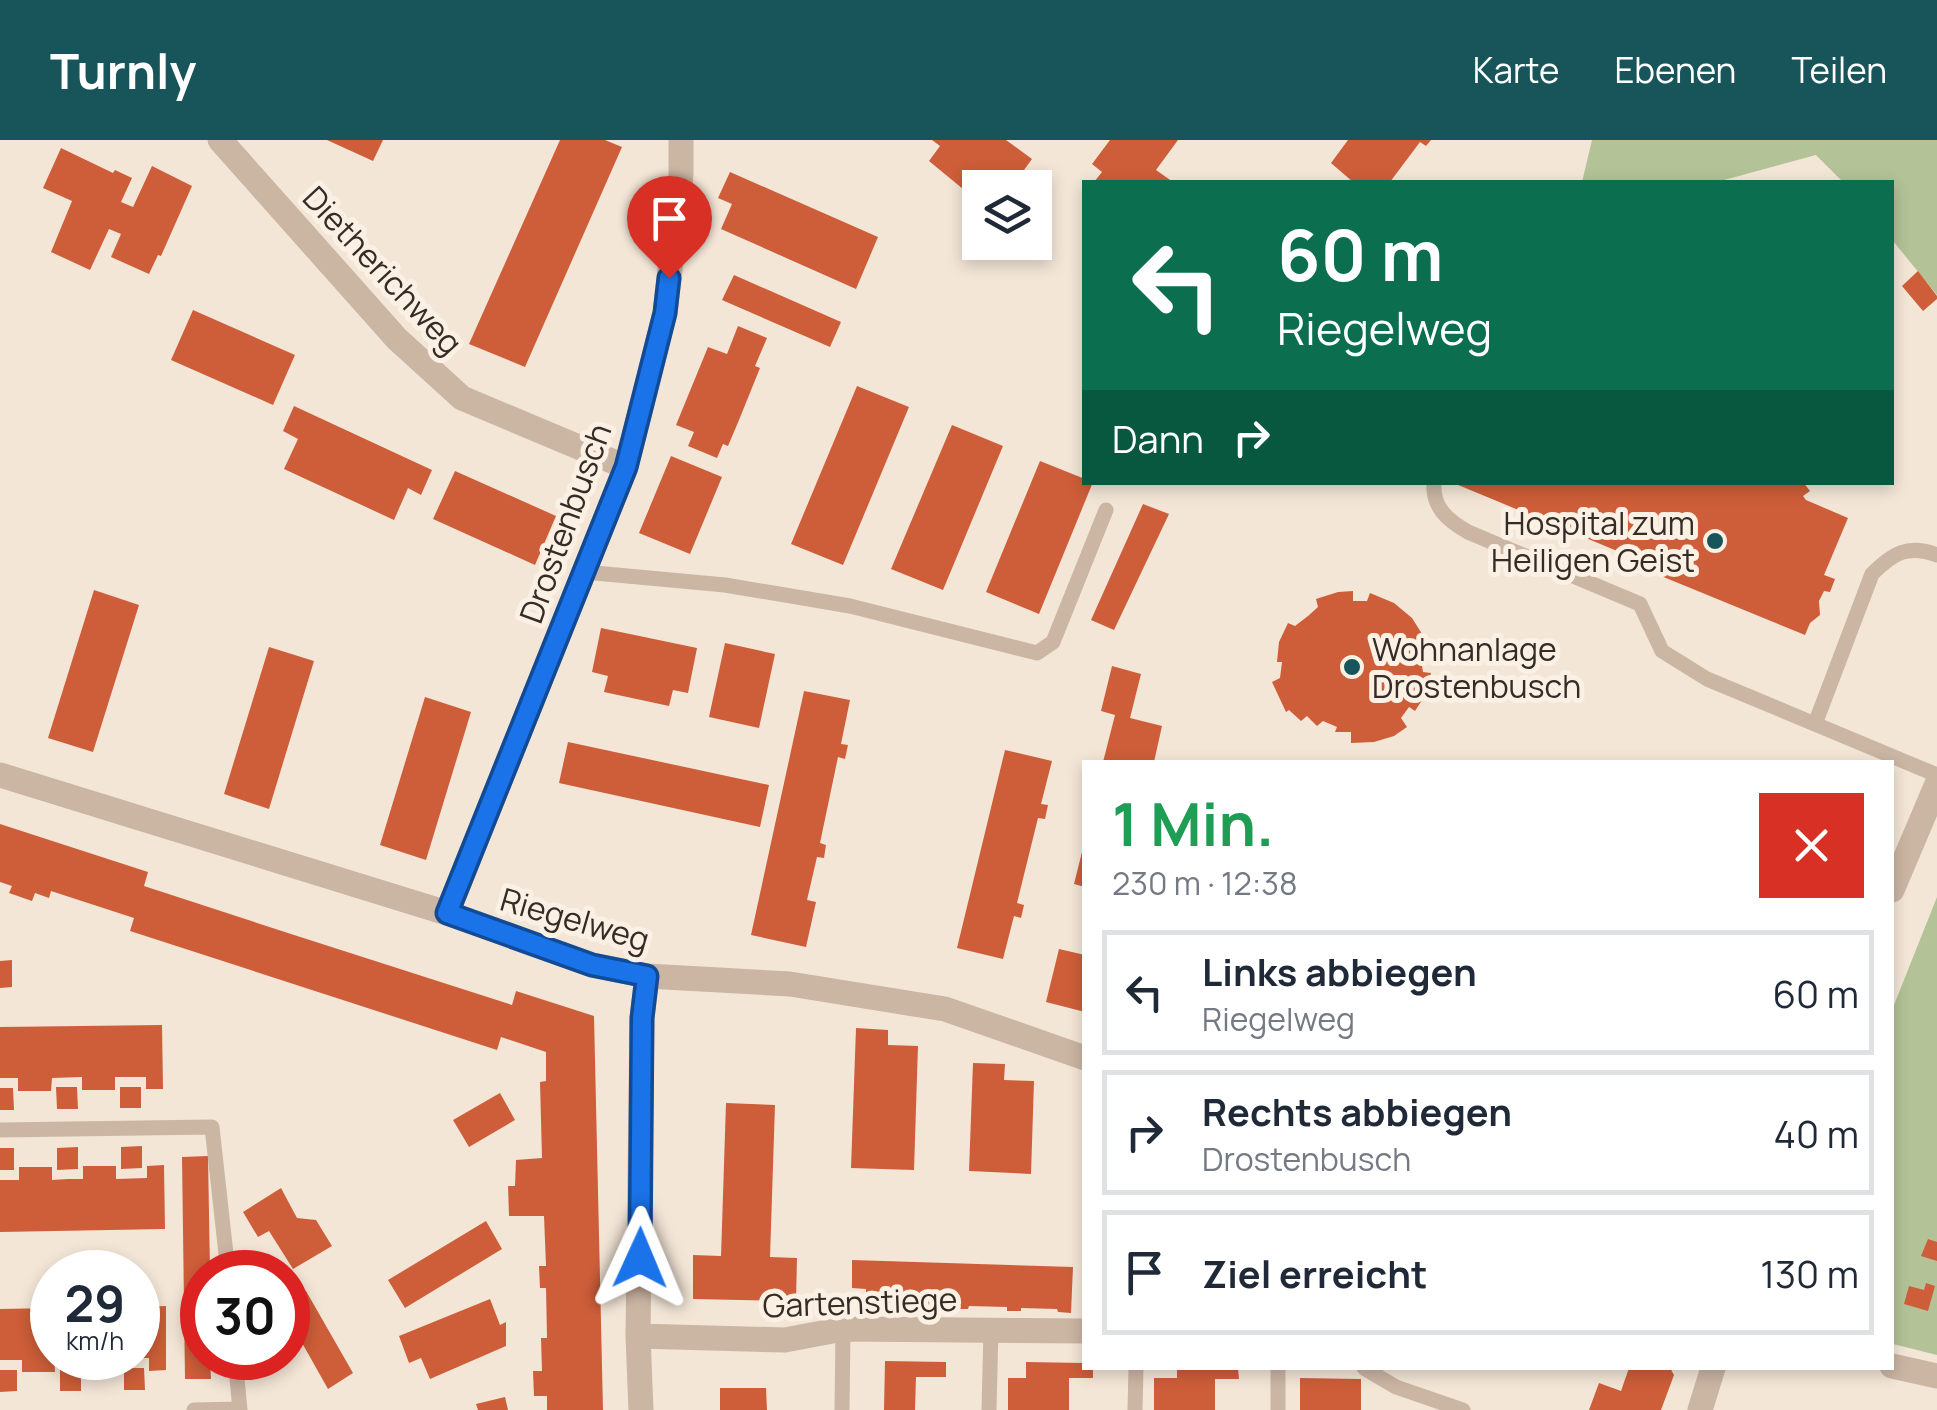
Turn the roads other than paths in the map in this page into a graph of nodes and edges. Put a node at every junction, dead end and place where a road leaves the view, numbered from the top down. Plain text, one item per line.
1 (220, 140) edge
2 (681, 140) edge
3 (626, 467) junction
4 (1434, 485) edge
5 (1106, 510) dead end
6 (1937, 556) edge
7 (584, 572) junction
8 (1815, 724) junction
9 (0, 775) edge
10 (1937, 776) edge
11 (1937, 784) edge
12 (1894, 885) edge
13 (447, 913) junction
14 (647, 976) junction
15 (1082, 1057) edge
16 (0, 1130) edge
17 (226, 1250) edge
18 (843, 1329) junction
19 (991, 1330) junction
20 (1082, 1331) edge
21 (638, 1336) junction
22 (1894, 1366) edge
23 (1136, 1370) edge
24 (1278, 1370) edge
25 (1367, 1370) edge
26 (1712, 1370) edge
27 (1937, 1376) edge
28 (238, 1380) edge
29 (194, 1410) edge
30 (240, 1410) edge
31 (642, 1410) edge
32 (842, 1410) edge
33 (989, 1410) edge
34 (1135, 1410) edge
35 (1278, 1410) edge
36 (1463, 1410) edge
37 (1700, 1410) edge

1 - 3 street, Dietherichweg
2 - 3 street, Drostenbusch
3 - 7 street, Drostenbusch
4 - 8 lane
5 - 7 lane
6 - 8 lane
7 - 13 street, Drostenbusch
8 - 10 lane
9 - 13 street, Riegelweg
11 - 12 street
13 - 14 street, Riegelweg
14 - 15 street, Riegelweg
14 - 21 street
16 - 17 lane
18 - 19 street, Gartenstiege
18 - 21 street, Gartenstiege
18 - 32 lane
19 - 20 street, Gartenstiege
19 - 33 lane
21 - 31 street
22 - 27 street
23 - 34 lane
24 - 35 lane
25 - 36 lane
26 - 37 street
28 - 30 lane
29 - 30 lane

